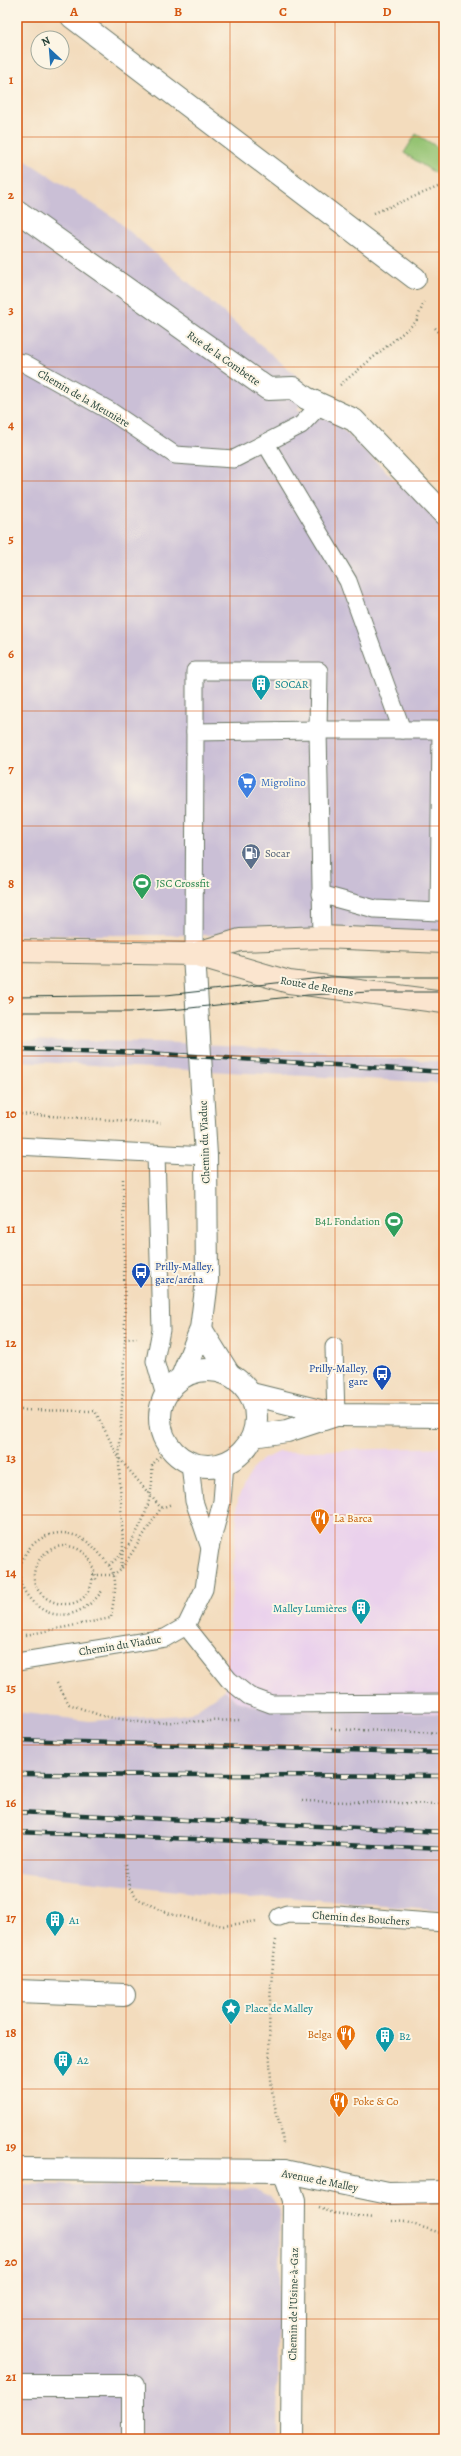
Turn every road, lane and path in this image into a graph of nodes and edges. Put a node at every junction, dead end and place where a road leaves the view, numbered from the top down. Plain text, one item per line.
1 (72, 17) edge
2 (438, 187) dead end
3 (17, 211) edge
4 (346, 225) junction
5 (415, 278) joint
6 (435, 328) dead end
7 (444, 337) edge
8 (17, 362) edge
9 (320, 405) junction
10 (266, 444) junction
11 (444, 514) edge
12 (442, 729) edge
13 (318, 730) junction
14 (402, 730) junction
15 (195, 732) junction
16 (320, 894) junction
17 (322, 938) junction
18 (444, 942) edge
19 (17, 951) edge
20 (194, 954) junction
21 (444, 1002) edge
22 (17, 1114) edge
23 (161, 1122) dead end
24 (17, 1146) edge
25 (156, 1154) junction
26 (206, 1156) junction
27 (123, 1179) dead end
28 (201, 1329) junction
29 (143, 1337) dead end
30 (125, 1340) junction
31 (334, 1348) dead end
32 (229, 1374) junction
33 (182, 1377) junction
34 (250, 1394) junction
35 (165, 1396) junction
36 (17, 1410) edge
37 (336, 1415) junction
38 (444, 1416) edge
39 (253, 1436) junction
40 (169, 1446) junction
41 (119, 1458) junction
42 (190, 1463) junction
43 (225, 1463) junction
44 (149, 1495) junction
45 (210, 1548) junction
46 (122, 1555) junction
47 (109, 1565) junction
48 (121, 1569) junction
49 (113, 1576) junction
50 (97, 1582) dead end
51 (102, 1591) dead end
52 (186, 1626) junction
53 (17, 1662) edge
54 (57, 1683) dead end
55 (444, 1703) edge
56 (250, 1720) dead end
57 (329, 1729) dead end
58 (444, 1733) edge
59 (302, 1801) dead end
60 (444, 1804) edge
61 (126, 1864) dead end
62 (258, 1920) dead end
63 (444, 1923) edge
64 (278, 1925) joint
65 (17, 1991) edge
66 (124, 1995) dead end
67 (284, 2161) junction
68 (124, 2170) dead end
69 (444, 2192) edge
70 (17, 2386) edge
71 (133, 2439) edge
72 (292, 2439) edge

1 - 4 street
2 - 4 path
3 - 9 street, Rue de la Combette
4 - 5 street
5 - 9 path
6 - 7 path
8 - 10 lane, Chemin de la Meunière
9 - 10 lane, Chemin de la Meunière
9 - 11 street, Rue de la Combette
10 - 14 lane
12 - 14 lane
12 - 16 lane
13 - 14 lane
13 - 15 lane
13 - 15 lane
13 - 16 lane
15 - 20 lane
16 - 17 lane
17 - 18 main road, Route de Renens
17 - 20 main road, Route de Renens
19 - 20 main road, Route de Renens
20 - 21 main road, Route de Renens
20 - 26 street, Chemin du Viaduc
22 - 23 path
24 - 25 lane
25 - 26 lane
25 - 35 lane
26 - 28 street, Chemin du Viaduc
27 - 30 path
28 - 32 street
28 - 33 street, Chemin du Viaduc
29 - 30 path
30 - 41 path
31 - 37 lane
32 - 33 street
32 - 34 street
33 - 35 street
34 - 37 street
34 - 39 street
35 - 40 street
36 - 41 path
37 - 38 street
37 - 39 street
39 - 43 street
40 - 42 street
40 - 44 path
41 - 44 path
41 - 46 path
42 - 43 street
42 - 45 lane
43 - 45 lane
44 - 46 path
44 - 48 path
45 - 52 lane
46 - 47 path
46 - 48 path
47 - 49 path
47 - 51 path
48 - 49 path
49 - 50 path, bridge
49 - 53 path
52 - 53 lane, Chemin du Viaduc
52 - 55 lane
54 - 56 path
57 - 58 path
59 - 60 path
61 - 62 path
63 - 64 lane, Chemin des Bouchers
64 - 67 path
65 - 66 street
67 - 68 street, Avenue de Malley
67 - 69 street, Avenue de Malley
67 - 72 street, Chemin de l'Usine-à-Gaz
70 - 71 street

